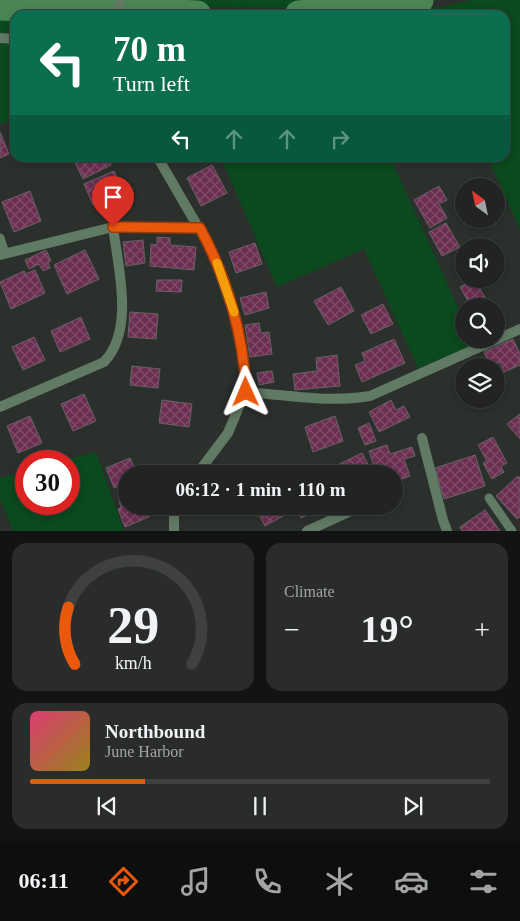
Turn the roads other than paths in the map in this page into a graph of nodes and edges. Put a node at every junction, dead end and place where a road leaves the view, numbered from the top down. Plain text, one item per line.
1 (160, 162) edge
2 (113, 227) junction
3 (200, 228) junction
4 (0, 238) edge
5 (3, 254) edge
6 (520, 329) edge
7 (246, 392) junction
8 (0, 407) edge
9 (422, 438) dead end
10 (204, 465) edge
11 (489, 498) dead end
12 (174, 515) edge
13 (342, 515) edge
14 (174, 531) edge
15 (307, 531) edge
16 (447, 531) edge
17 (512, 531) edge

1 - 3 street
2 - 3 street
2 - 5 street
2 - 8 street
3 - 7 street
4 - 5 lane
6 - 7 street
7 - 10 street
9 - 16 street
11 - 17 lane
12 - 14 street
13 - 15 street

